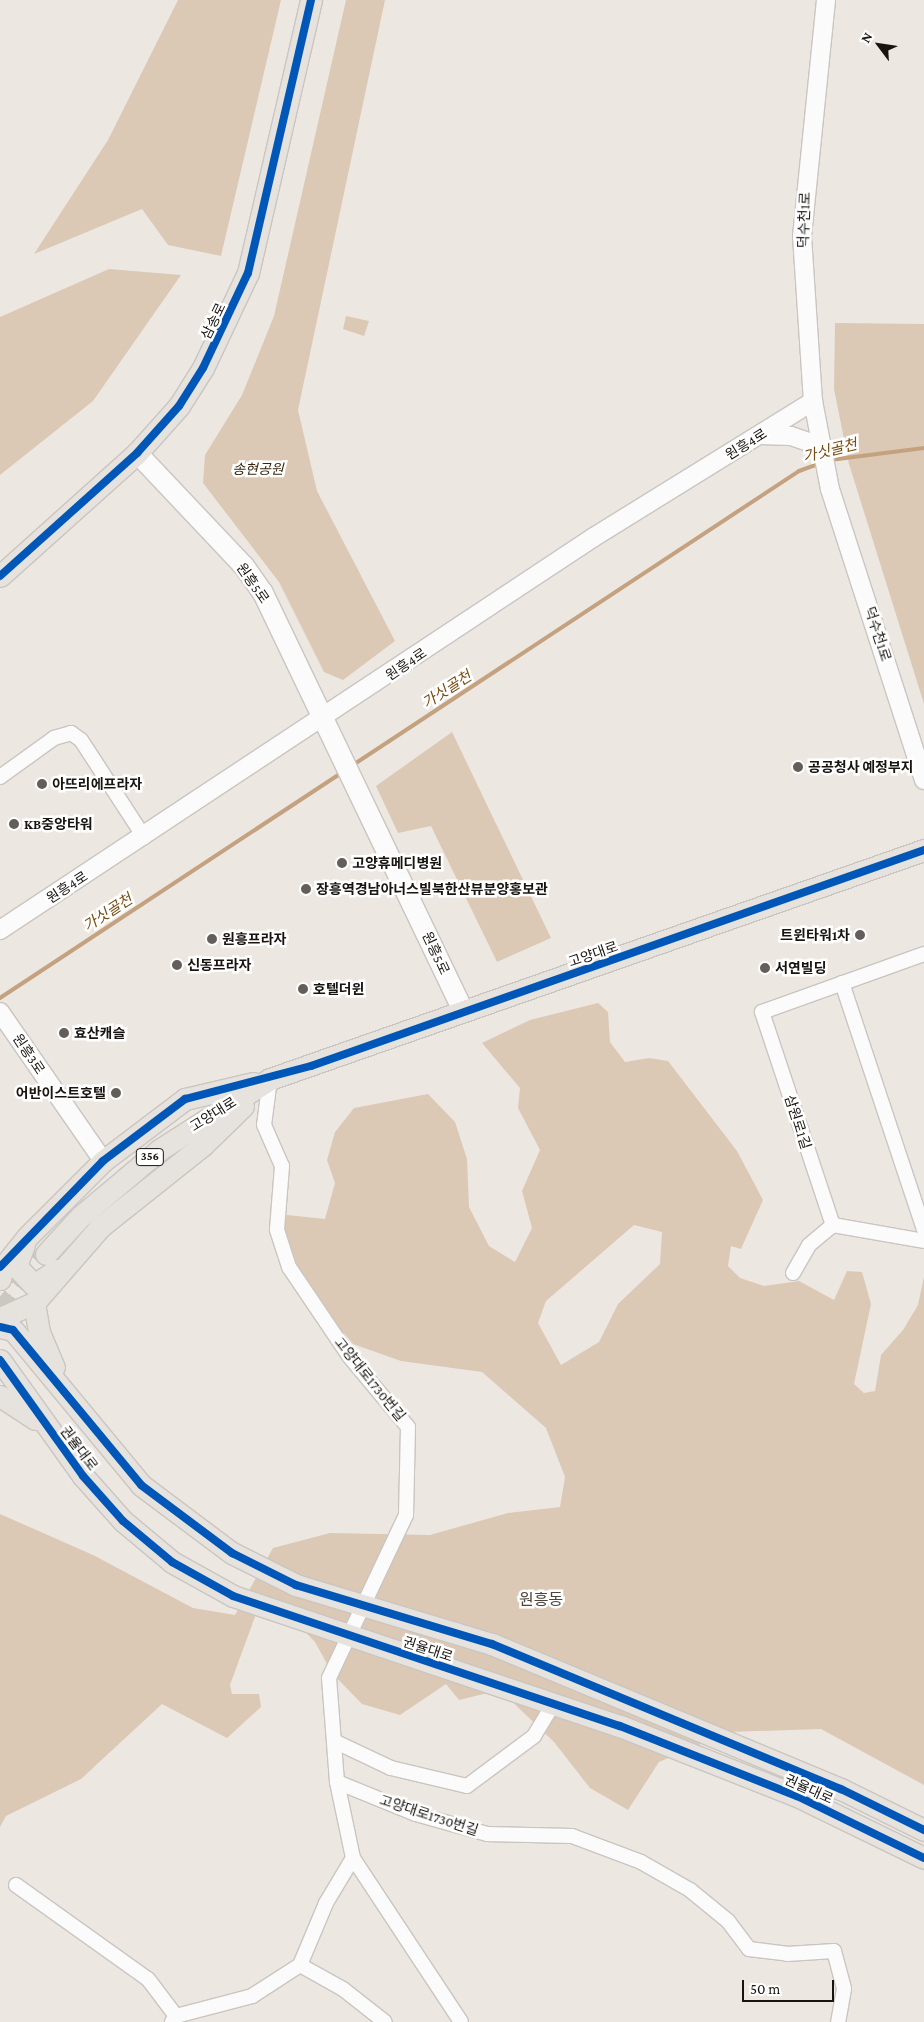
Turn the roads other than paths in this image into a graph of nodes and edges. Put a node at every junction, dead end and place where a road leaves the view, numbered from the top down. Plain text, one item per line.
1 (311, 0) edge
2 (826, 0) edge
3 (814, 401) junction
4 (760, 435) junction
5 (814, 442) junction
6 (137, 453) junction
7 (0, 576) edge
8 (324, 718) junction
9 (0, 777) edge
10 (924, 780) edge
11 (144, 838) junction
12 (924, 850) edge
13 (0, 930) edge
14 (924, 955) edge
15 (842, 984) junction
16 (463, 1011) junction
17 (3, 1017) edge
18 (270, 1079) junction
19 (104, 1161) junction
20 (833, 1225) junction
21 (924, 1230) edge
22 (27, 1238) junction
23 (924, 1241) edge
24 (54, 1260) junction
25 (1, 1271) edge
26 (794, 1273) dead end
27 (34, 1304) junction
28 (0, 1318) edge
29 (0, 1327) edge
30 (0, 1360) edge
31 (0, 1396) edge
32 (75, 1410) junction
33 (51, 1432) junction
34 (360, 1606) junction
35 (345, 1637) junction
36 (554, 1703) junction
37 (336, 1742) junction
38 (337, 1782) junction
39 (924, 1830) edge
40 (354, 1858) junction
41 (924, 1858) edge
42 (16, 1885) dead end
43 (300, 1965) junction
44 (174, 2019) edge
45 (385, 2022) edge
46 (461, 2022) edge
47 (838, 2022) edge

1 - 6 main road, 삼송로
2 - 3 street, 덕수천1로
3 - 4 street, 원흥4로
3 - 5 street, 덕수천1로
4 - 5 street
4 - 8 street, 원흥4로
5 - 10 street, 덕수천1로
6 - 7 main road, 삼송로
6 - 8 main road, 원흥5로
8 - 11 street, 원흥4로
8 - 16 main road, 원흥5로
9 - 11 street
11 - 13 street, 원흥4로
12 - 16 main road, 고양대로
14 - 15 street, 삼원로1길
15 - 20 street, 삼원로1길
15 - 21 street
16 - 18 main road, 고양대로 / 356
17 - 19 street, 원흥3로
18 - 19 main road
18 - 24 main road, 고양대로 / 356
18 - 34 street, 고양대로1730번길
19 - 22 main road
20 - 23 street
20 - 26 street
22 - 24 main road
22 - 25 main road
24 - 27 main road
27 - 28 main road
27 - 32 main road
29 - 32 main road, 권율대로
30 - 33 main road, 권율대로
31 - 33 main road
32 - 34 main road, 권율대로
33 - 35 main road, 권율대로
34 - 35 street, 고양대로1730번길
34 - 39 main road, 권율대로
35 - 36 main road, 권율대로
35 - 37 street, 고양대로1730번길
36 - 37 street
36 - 41 main road, 권율대로
37 - 38 street, 고양대로1730번길
38 - 40 street, 고양대로1730번길
38 - 47 street, 고양대로1730번길
40 - 43 street
40 - 46 street, 고양대로1730번길
42 - 44 street
43 - 44 street
43 - 45 street

